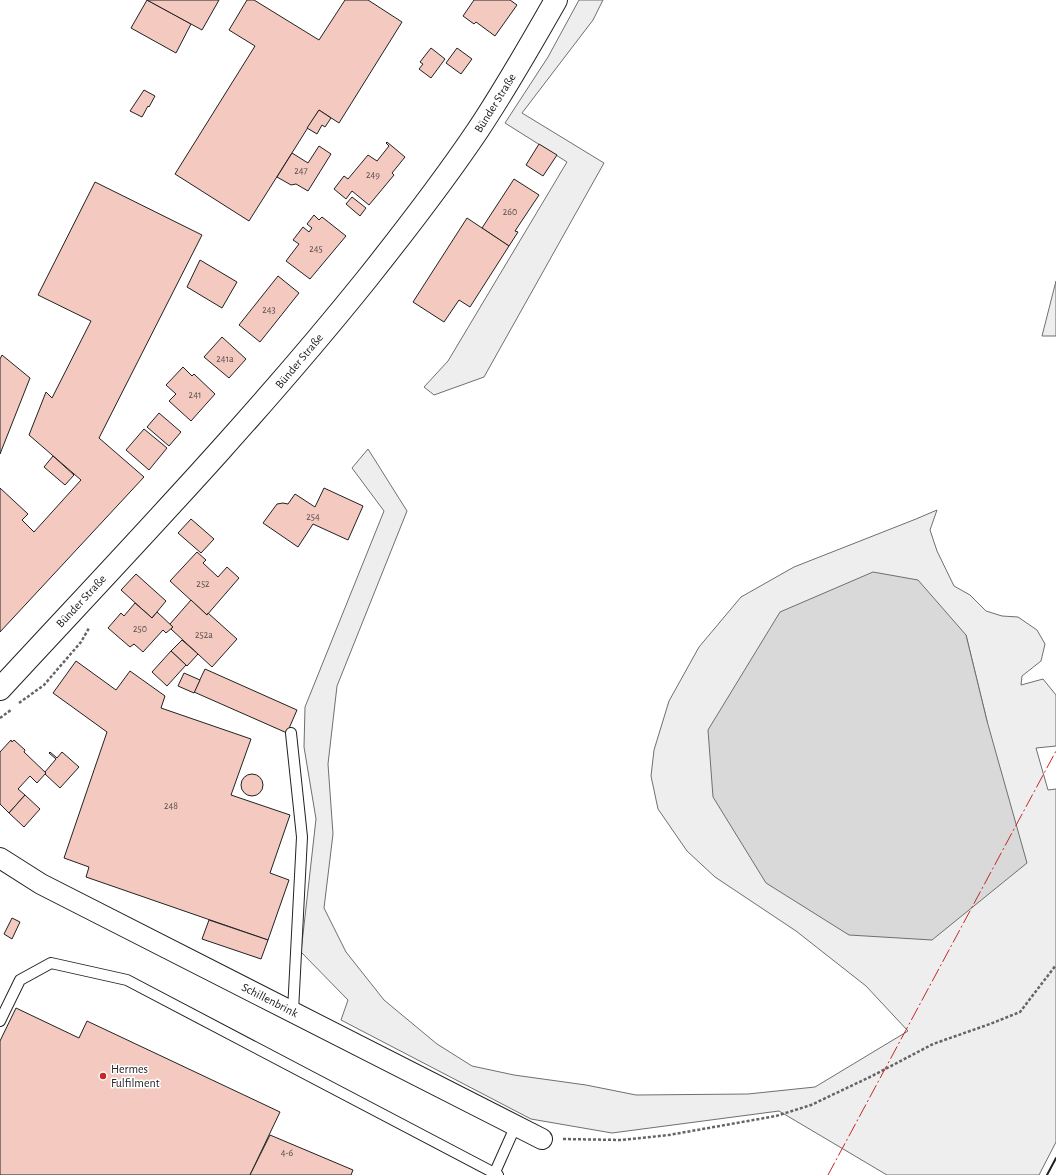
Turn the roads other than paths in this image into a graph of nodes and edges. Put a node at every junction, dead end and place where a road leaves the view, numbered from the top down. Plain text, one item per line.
1 (556, 0) edge
2 (0, 689) edge
3 (291, 733) dead end
4 (0, 858) edge
5 (293, 1011) junction
6 (0, 1021) edge
7 (516, 1125) junction
8 (542, 1138) road end
9 (496, 1174) edge

1 - 2 main road, Bünder Straße
3 - 5 lane
4 - 5 street, Schillenbrink
5 - 7 street, Schillenbrink
6 - 9 lane
7 - 8 street, Schillenbrink
7 - 9 lane

